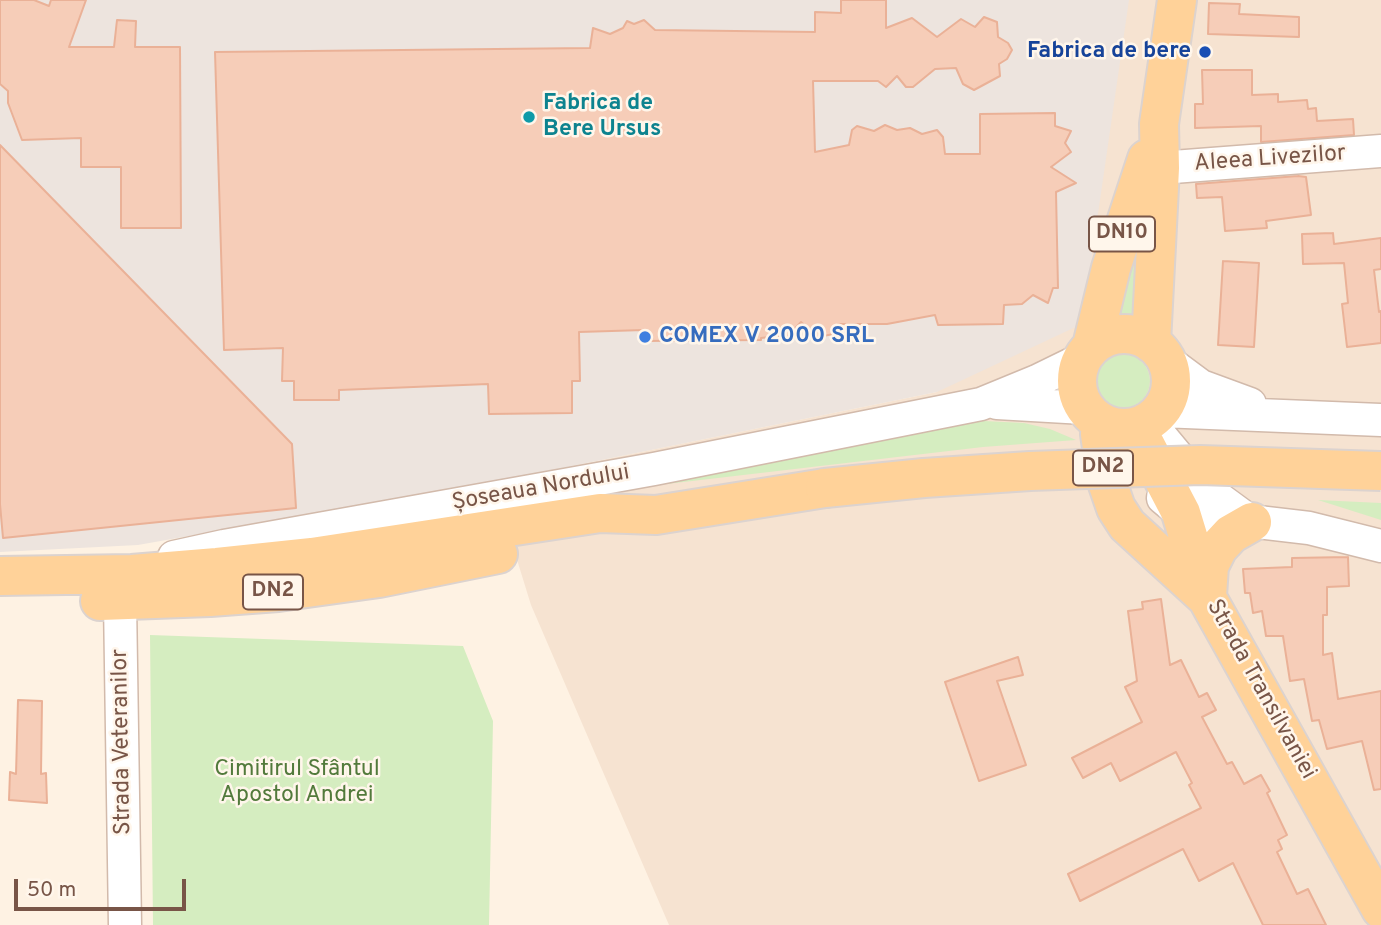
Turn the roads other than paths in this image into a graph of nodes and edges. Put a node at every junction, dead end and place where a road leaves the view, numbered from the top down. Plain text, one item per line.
1 (1177, 0) edge
2 (1159, 124) junction
3 (1381, 151) edge
4 (1160, 168) junction
5 (1158, 351) junction
6 (1087, 352) junction
7 (981, 404) junction
8 (1284, 415) junction
9 (1124, 420) junction
10 (1381, 420) edge
11 (1381, 471) edge
12 (1181, 513) junction
13 (1252, 523) junction
14 (1381, 546) edge
15 (0, 576) edge
16 (111, 587) junction
17 (1207, 598) junction
18 (0, 600) edge
19 (1381, 909) edge
20 (125, 925) edge

1 - 2 main road, DN10
2 - 4 main road, DN10
2 - 6 main road, DN10
3 - 4 street, Aleea Livezilor
4 - 5 main road, DN10
5 - 6 main road
5 - 8 street
5 - 9 main road
6 - 7 street, Șoseaua Nordului
6 - 9 main road
7 - 9 street, Șoseaua Nordului
7 - 16 street, Șoseaua Nordului
8 - 9 street, Șoseaua Nordului
8 - 10 street, Șoseaua Nordului
9 - 12 main road, Strada Transilvaniei
9 - 13 street
9 - 17 main road
11 - 16 main road, Șoseaua Nordului / DN2, bridge
12 - 13 street
12 - 17 main road, Strada Transilvaniei
13 - 14 street
13 - 17 main road
15 - 16 main road, Șoseaua Nordului / DN2
16 - 18 main road, Șoseaua Nordului / DN2
16 - 20 street, Strada Veteranilor
17 - 19 main road, Strada Transilvaniei

